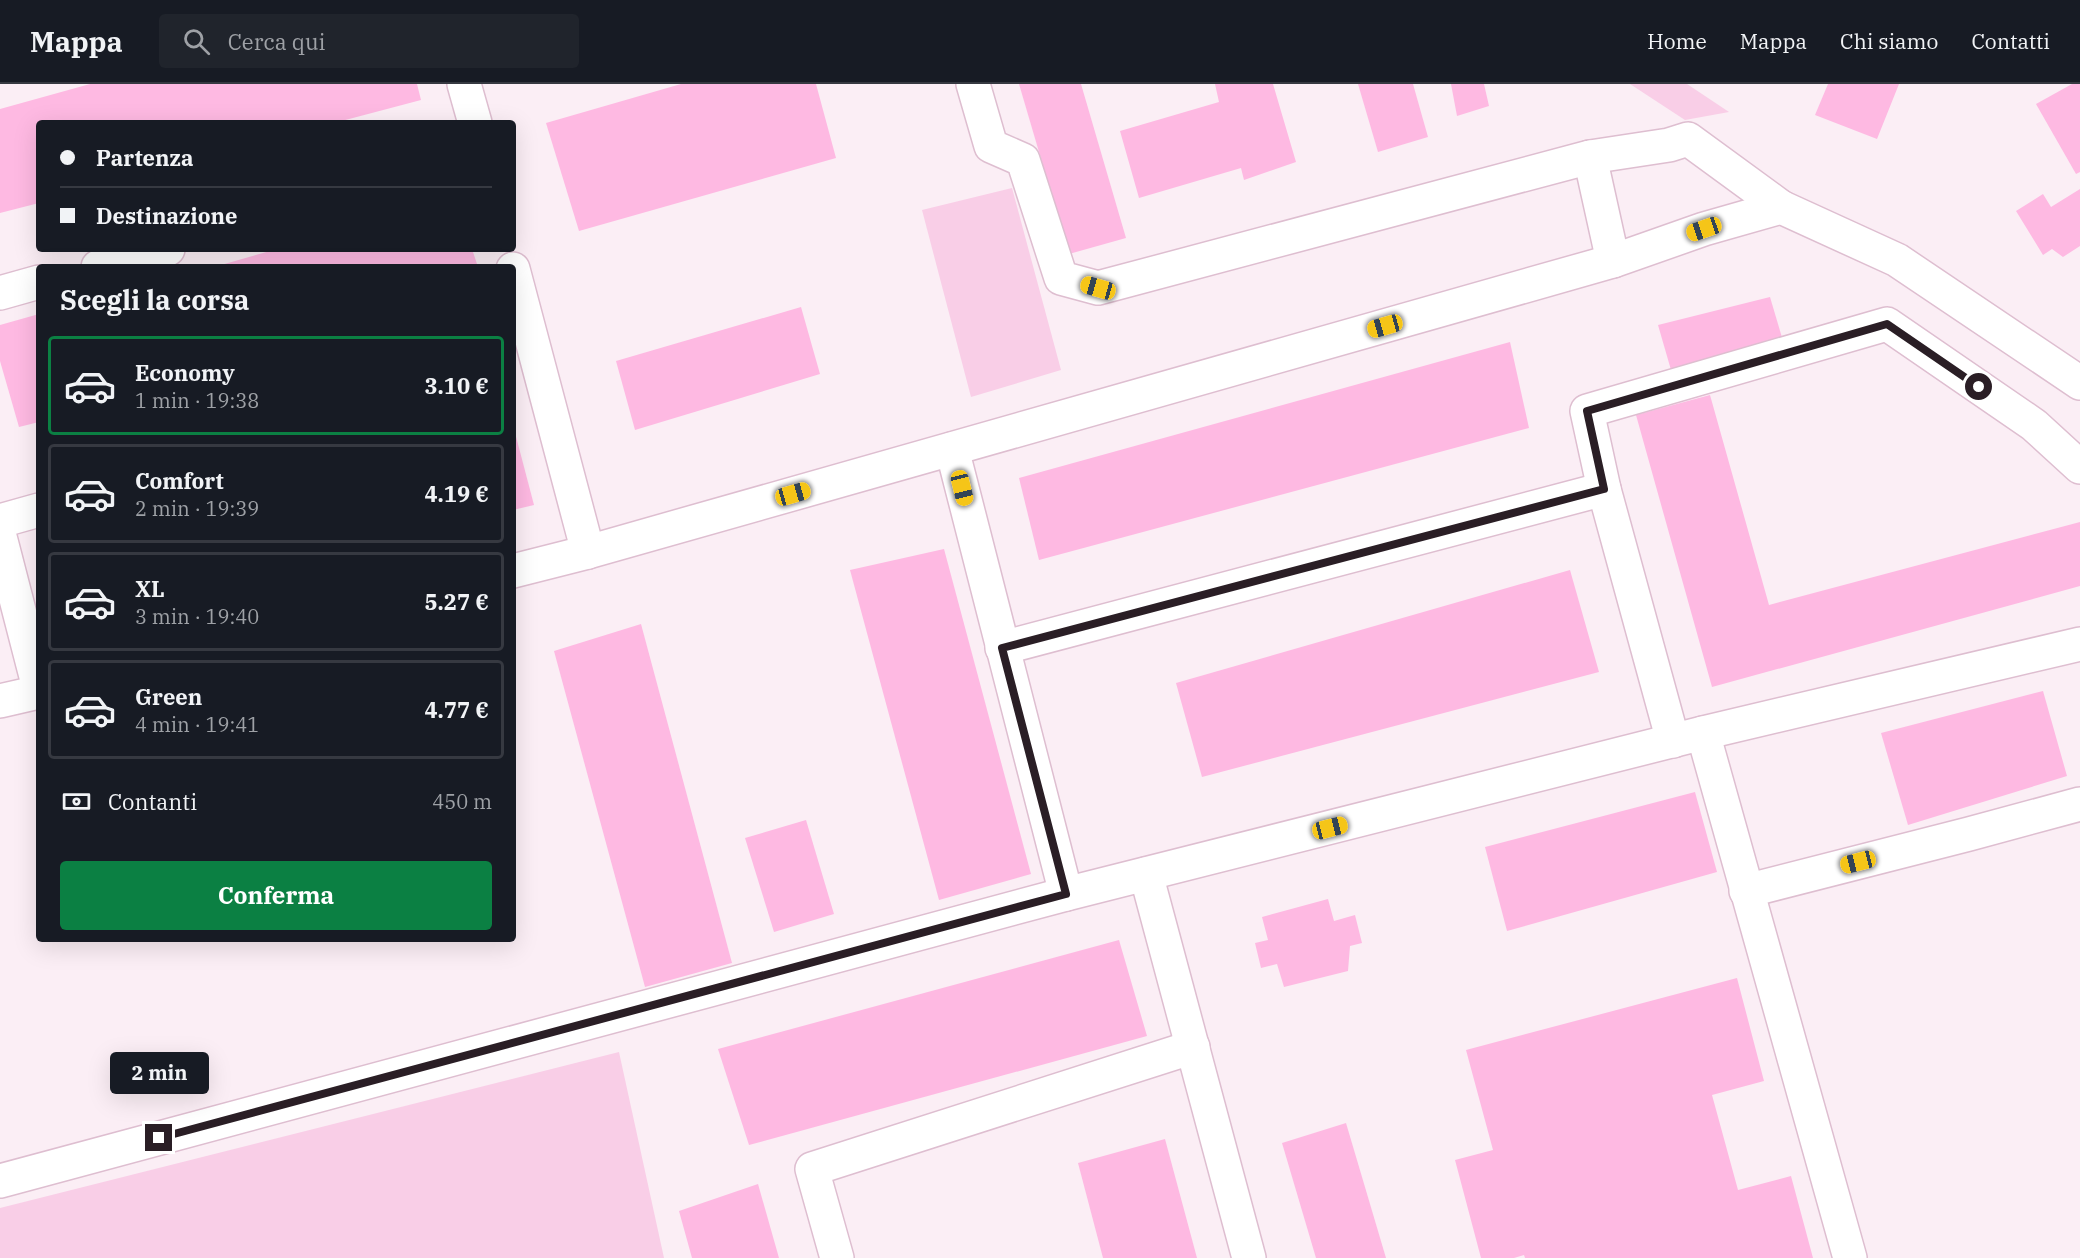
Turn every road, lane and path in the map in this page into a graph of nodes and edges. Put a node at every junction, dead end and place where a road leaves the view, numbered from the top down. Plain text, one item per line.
1 (464, 84) edge
2 (973, 84) edge
3 (473, 120) edge
4 (1590, 157) junction
5 (1781, 207) junction
6 (156, 252) edge
7 (1613, 261) junction
8 (110, 264) edge
9 (36, 283) edge
10 (516, 291) edge
11 (0, 293) edge
12 (525, 361) edge
13 (2080, 383) edge
14 (952, 449) junction
15 (2080, 467) edge
16 (1604, 489) junction
17 (36, 511) edge
18 (0, 521) edge
19 (0, 537) edge
20 (588, 552) junction
21 (516, 570) edge
22 (2080, 644) edge
23 (1002, 648) junction
24 (36, 678) edge
25 (36, 691) edge
26 (0, 701) edge
27 (1688, 737) junction
28 (2080, 804) edge
29 (1146, 874) junction
30 (1746, 891) junction
31 (1066, 894) junction
32 (1193, 1047) junction
33 (0, 1181) edge
34 (837, 1258) edge
35 (1249, 1258) edge
36 (1850, 1258) edge

1 - 3 lane
2 - 4 lane
4 - 5 lane
4 - 7 lane
5 - 7 lane
5 - 13 lane
6 - 8 lane
7 - 14 lane
9 - 11 lane
10 - 12 lane
12 - 20 lane
14 - 20 lane
14 - 23 lane
15 - 16 lane
16 - 23 lane
16 - 27 lane
17 - 18 lane
19 - 24 lane
20 - 21 lane
22 - 27 lane
23 - 31 lane
25 - 26 lane
27 - 29 lane
27 - 30 lane
28 - 30 lane
29 - 31 lane
29 - 32 lane
30 - 36 lane
31 - 33 lane
32 - 34 lane
32 - 35 lane

